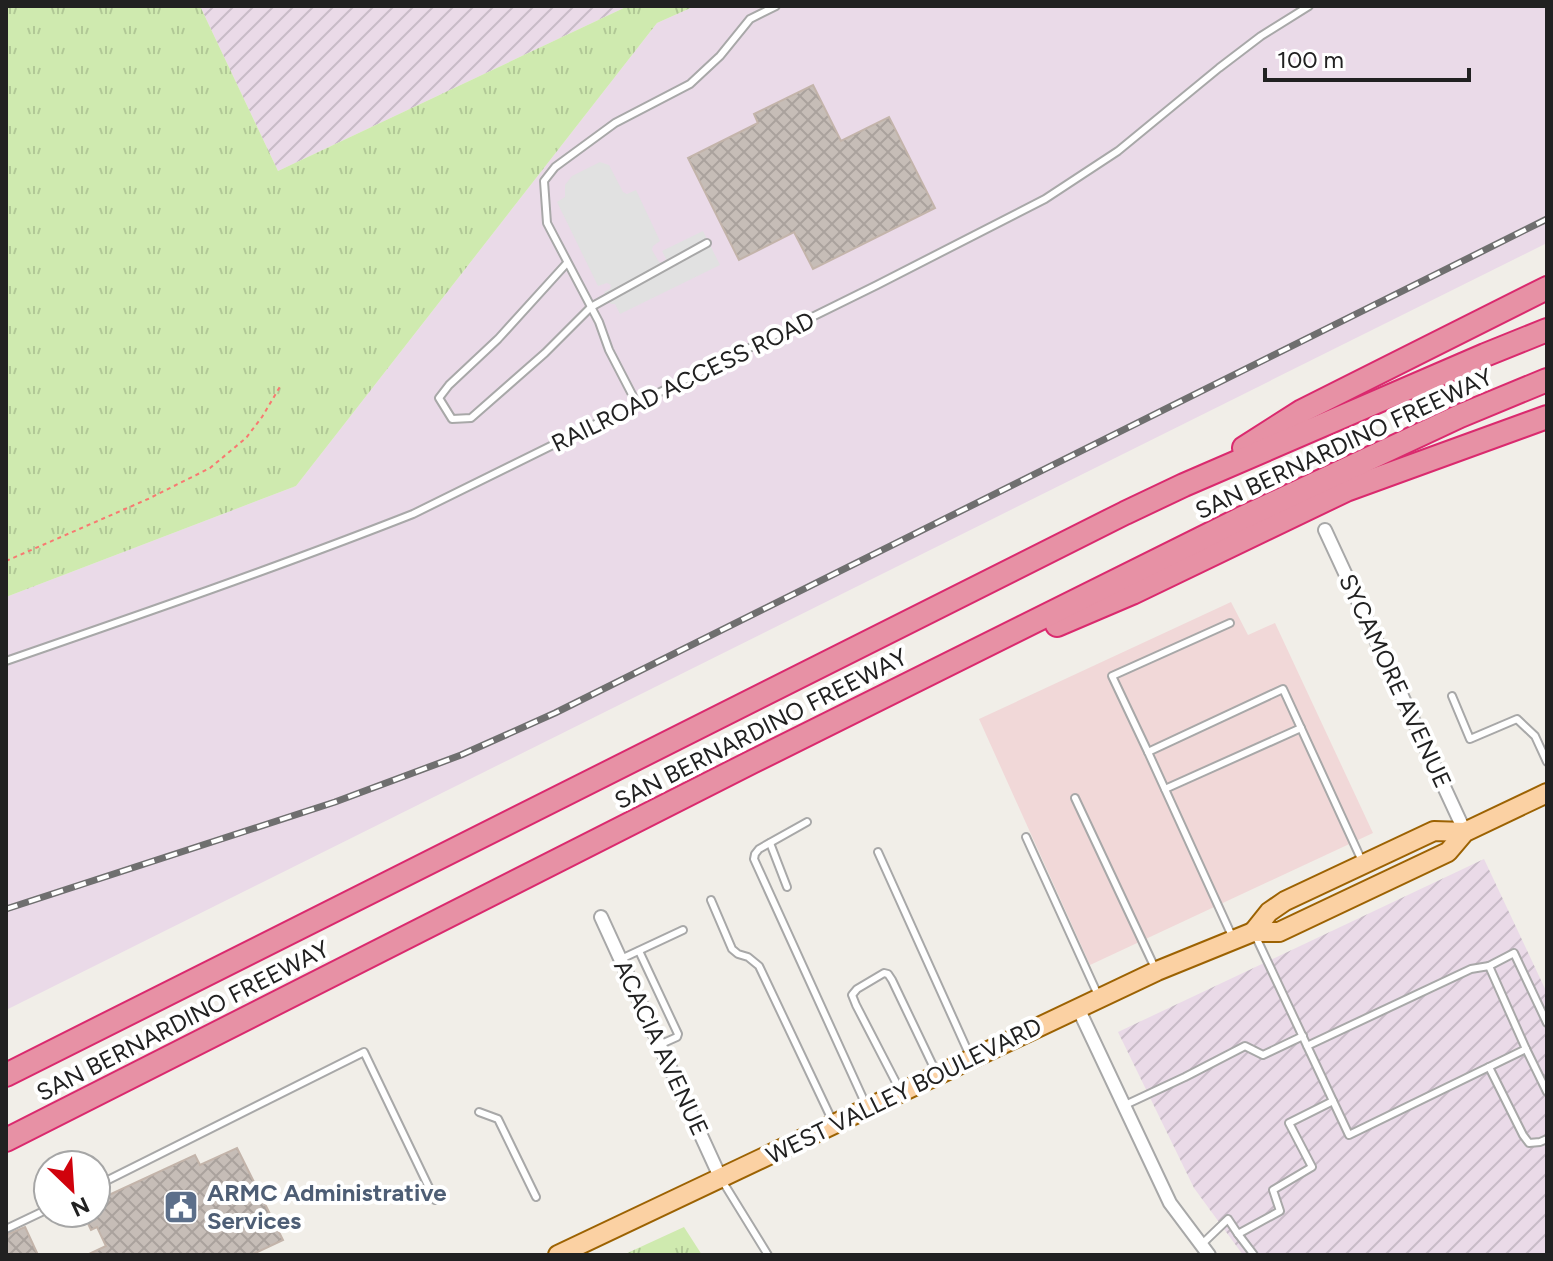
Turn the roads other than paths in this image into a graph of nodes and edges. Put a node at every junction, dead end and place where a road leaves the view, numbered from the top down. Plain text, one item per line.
1 (776, 6) edge
2 (1309, 6) edge
3 (707, 243) dead end
4 (567, 263) junction
5 (1547, 288) edge
6 (591, 307) junction
7 (1547, 330) edge
8 (1547, 380) edge
9 (637, 404) junction
10 (1547, 417) edge
11 (1184, 485) junction
12 (1325, 530) dead end
13 (1230, 623) dead end
14 (957, 659) junction
15 (6, 661) edge
16 (1452, 696) dead end
17 (1301, 728) junction
18 (1148, 752) junction
19 (1547, 762) edge
20 (1165, 789) junction
21 (1547, 793) edge
22 (1075, 798) dead end
23 (807, 822) dead end
24 (1465, 832) junction
25 (1026, 837) dead end
26 (770, 843) junction
27 (878, 852) dead end
28 (1363, 864) junction
29 (787, 887) dead end
30 (711, 900) dead end
31 (601, 917) dead end
32 (683, 930) dead end
33 (1253, 932) junction
34 (1234, 940) junction
35 (639, 951) junction
36 (620, 959) junction
37 (1489, 966) junction
38 (1157, 971) junction
39 (1100, 998) junction
40 (1078, 1008) junction
41 (1547, 1023) edge
42 (1303, 1036) junction
43 (659, 1045) junction
44 (1307, 1046) junction
45 (1526, 1049) junction
46 (971, 1059) junction
47 (1489, 1067) junction
48 (6, 1075) edge
49 (937, 1075) junction
50 (1547, 1092) edge
51 (902, 1093) junction
52 (1333, 1101) junction
53 (1123, 1106) junction
54 (868, 1108) junction
55 (479, 1112) dead end
56 (834, 1125) junction
57 (1547, 1139) edge
58 (6, 1140) edge
59 (112, 1178) edge
60 (721, 1179) junction
61 (536, 1197) dead end
62 (435, 1200) dead end
63 (32, 1217) edge
64 (6, 1229) edge
65 (1238, 1234) junction
66 (1205, 1250) edge
67 (558, 1255) edge
68 (768, 1255) edge
69 (1254, 1255) edge

1 - 4 lane
2 - 9 lane, RAILROAD ACCESS ROAD
3 - 6 lane
4 - 6 lane
4 - 6 lane
5 - 11 highway
6 - 9 lane
7 - 11 highway, SAN BERNARDINO FREEWAY
8 - 14 highway, SAN BERNARDINO FREEWAY
9 - 15 lane, RAILROAD ACCESS ROAD
10 - 14 highway
11 - 48 highway, SAN BERNARDINO FREEWAY
12 - 24 street, SYCAMORE AVENUE
13 - 18 lane
14 - 58 highway, SAN BERNARDINO FREEWAY
16 - 19 lane
17 - 18 lane
17 - 20 lane
17 - 28 lane
18 - 20 lane
20 - 34 lane
21 - 24 main road
22 - 38 lane
23 - 26 lane
24 - 28 main road, WEST VALLEY BOULEVARD
24 - 33 main road, WEST VALLEY BOULEVARD
25 - 39 lane
26 - 29 lane
26 - 54 lane
27 - 46 lane
28 - 33 main road, WEST VALLEY BOULEVARD
30 - 56 lane
31 - 36 street, ACACIA AVENUE
32 - 35 lane
33 - 34 main road, WEST VALLEY BOULEVARD
33 - 42 lane
34 - 38 main road, WEST VALLEY BOULEVARD
35 - 36 lane
35 - 43 lane
36 - 43 street, ACACIA AVENUE
37 - 41 lane
37 - 44 lane
37 - 45 lane
38 - 39 main road, WEST VALLEY BOULEVARD
39 - 40 main road, WEST VALLEY BOULEVARD
40 - 46 main road, WEST VALLEY BOULEVARD
40 - 53 street
42 - 44 lane
42 - 53 lane
43 - 60 street, ACACIA AVENUE
44 - 52 lane
45 - 47 lane
45 - 50 lane
46 - 49 main road, WEST VALLEY BOULEVARD
47 - 52 lane
47 - 57 lane
49 - 51 main road, WEST VALLEY BOULEVARD
49 - 51 lane
51 - 54 main road, WEST VALLEY BOULEVARD
52 - 65 lane
53 - 66 street
54 - 56 main road, WEST VALLEY BOULEVARD
55 - 61 lane
56 - 60 main road, WEST VALLEY BOULEVARD
59 - 62 lane
60 - 67 main road, WEST VALLEY BOULEVARD
60 - 68 lane
63 - 64 lane
65 - 66 lane
65 - 69 lane

